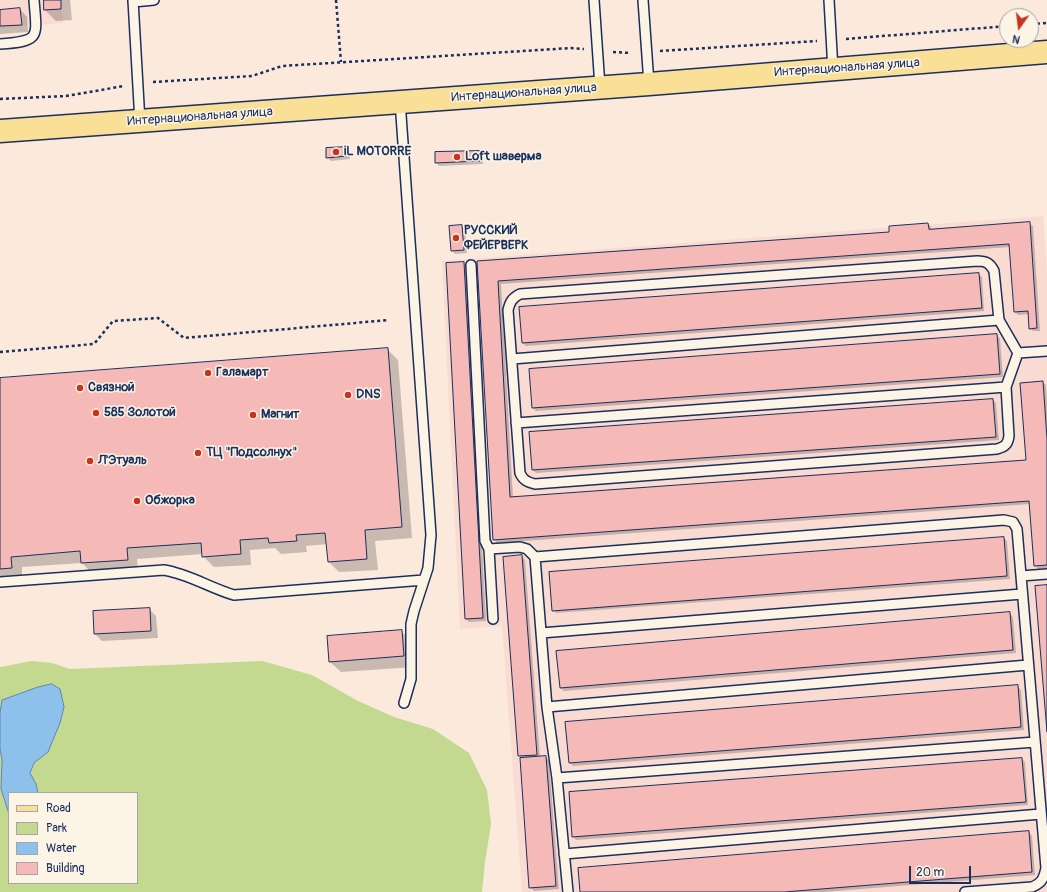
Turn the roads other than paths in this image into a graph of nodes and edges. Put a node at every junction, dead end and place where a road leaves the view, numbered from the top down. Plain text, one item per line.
1 (34, 0) edge
2 (154, 0) edge
3 (594, 0) edge
4 (643, 0) edge
5 (829, 0) edge
6 (133, 1) edge
7 (0, 44) edge
8 (1047, 52) edge
9 (833, 70) junction
10 (649, 84) junction
11 (600, 87) junction
12 (400, 101) junction
13 (140, 122) junction
14 (0, 131) edge
15 (471, 265) dead end
16 (998, 320) junction
17 (1047, 351) edge
18 (1018, 353) junction
19 (512, 359) junction
20 (1006, 387) junction
21 (516, 423) junction
22 (489, 548) junction
23 (535, 557) junction
24 (1047, 574) edge
25 (1021, 576) junction
26 (424, 580) junction
27 (0, 582) edge
28 (1022, 594) junction
29 (493, 619) dead end
30 (541, 633) junction
31 (1028, 665) junction
32 (404, 703) dead end
33 (547, 707) junction
34 (1035, 742) junction
35 (557, 778) junction
36 (1041, 814) junction
37 (564, 854) junction
38 (568, 892) edge
39 (965, 892) edge

1 - 7 lane
2 - 6 lane
3 - 11 lane
4 - 10 lane
5 - 9 lane
6 - 13 lane
8 - 9 main road, Интернациональная улица
9 - 10 main road, Интернациональная улица
10 - 11 main road, Интернациональная улица
11 - 12 main road, Интернациональная улица
12 - 13 main road, Интернациональная улица
12 - 26 lane
13 - 14 main road, Интернациональная улица
15 - 22 lane
16 - 18 lane
16 - 19 lane
16 - 19 lane
17 - 18 lane
18 - 20 lane
19 - 21 lane
20 - 21 lane
20 - 21 lane
22 - 23 lane
22 - 29 lane
23 - 25 lane
23 - 30 lane
24 - 25 lane
25 - 28 lane
26 - 27 lane
26 - 32 lane
28 - 30 lane
28 - 31 lane
30 - 33 lane
31 - 33 lane
31 - 34 lane
33 - 35 lane
34 - 35 lane
34 - 36 lane
35 - 37 lane
36 - 37 lane
36 - 39 lane
37 - 38 lane

